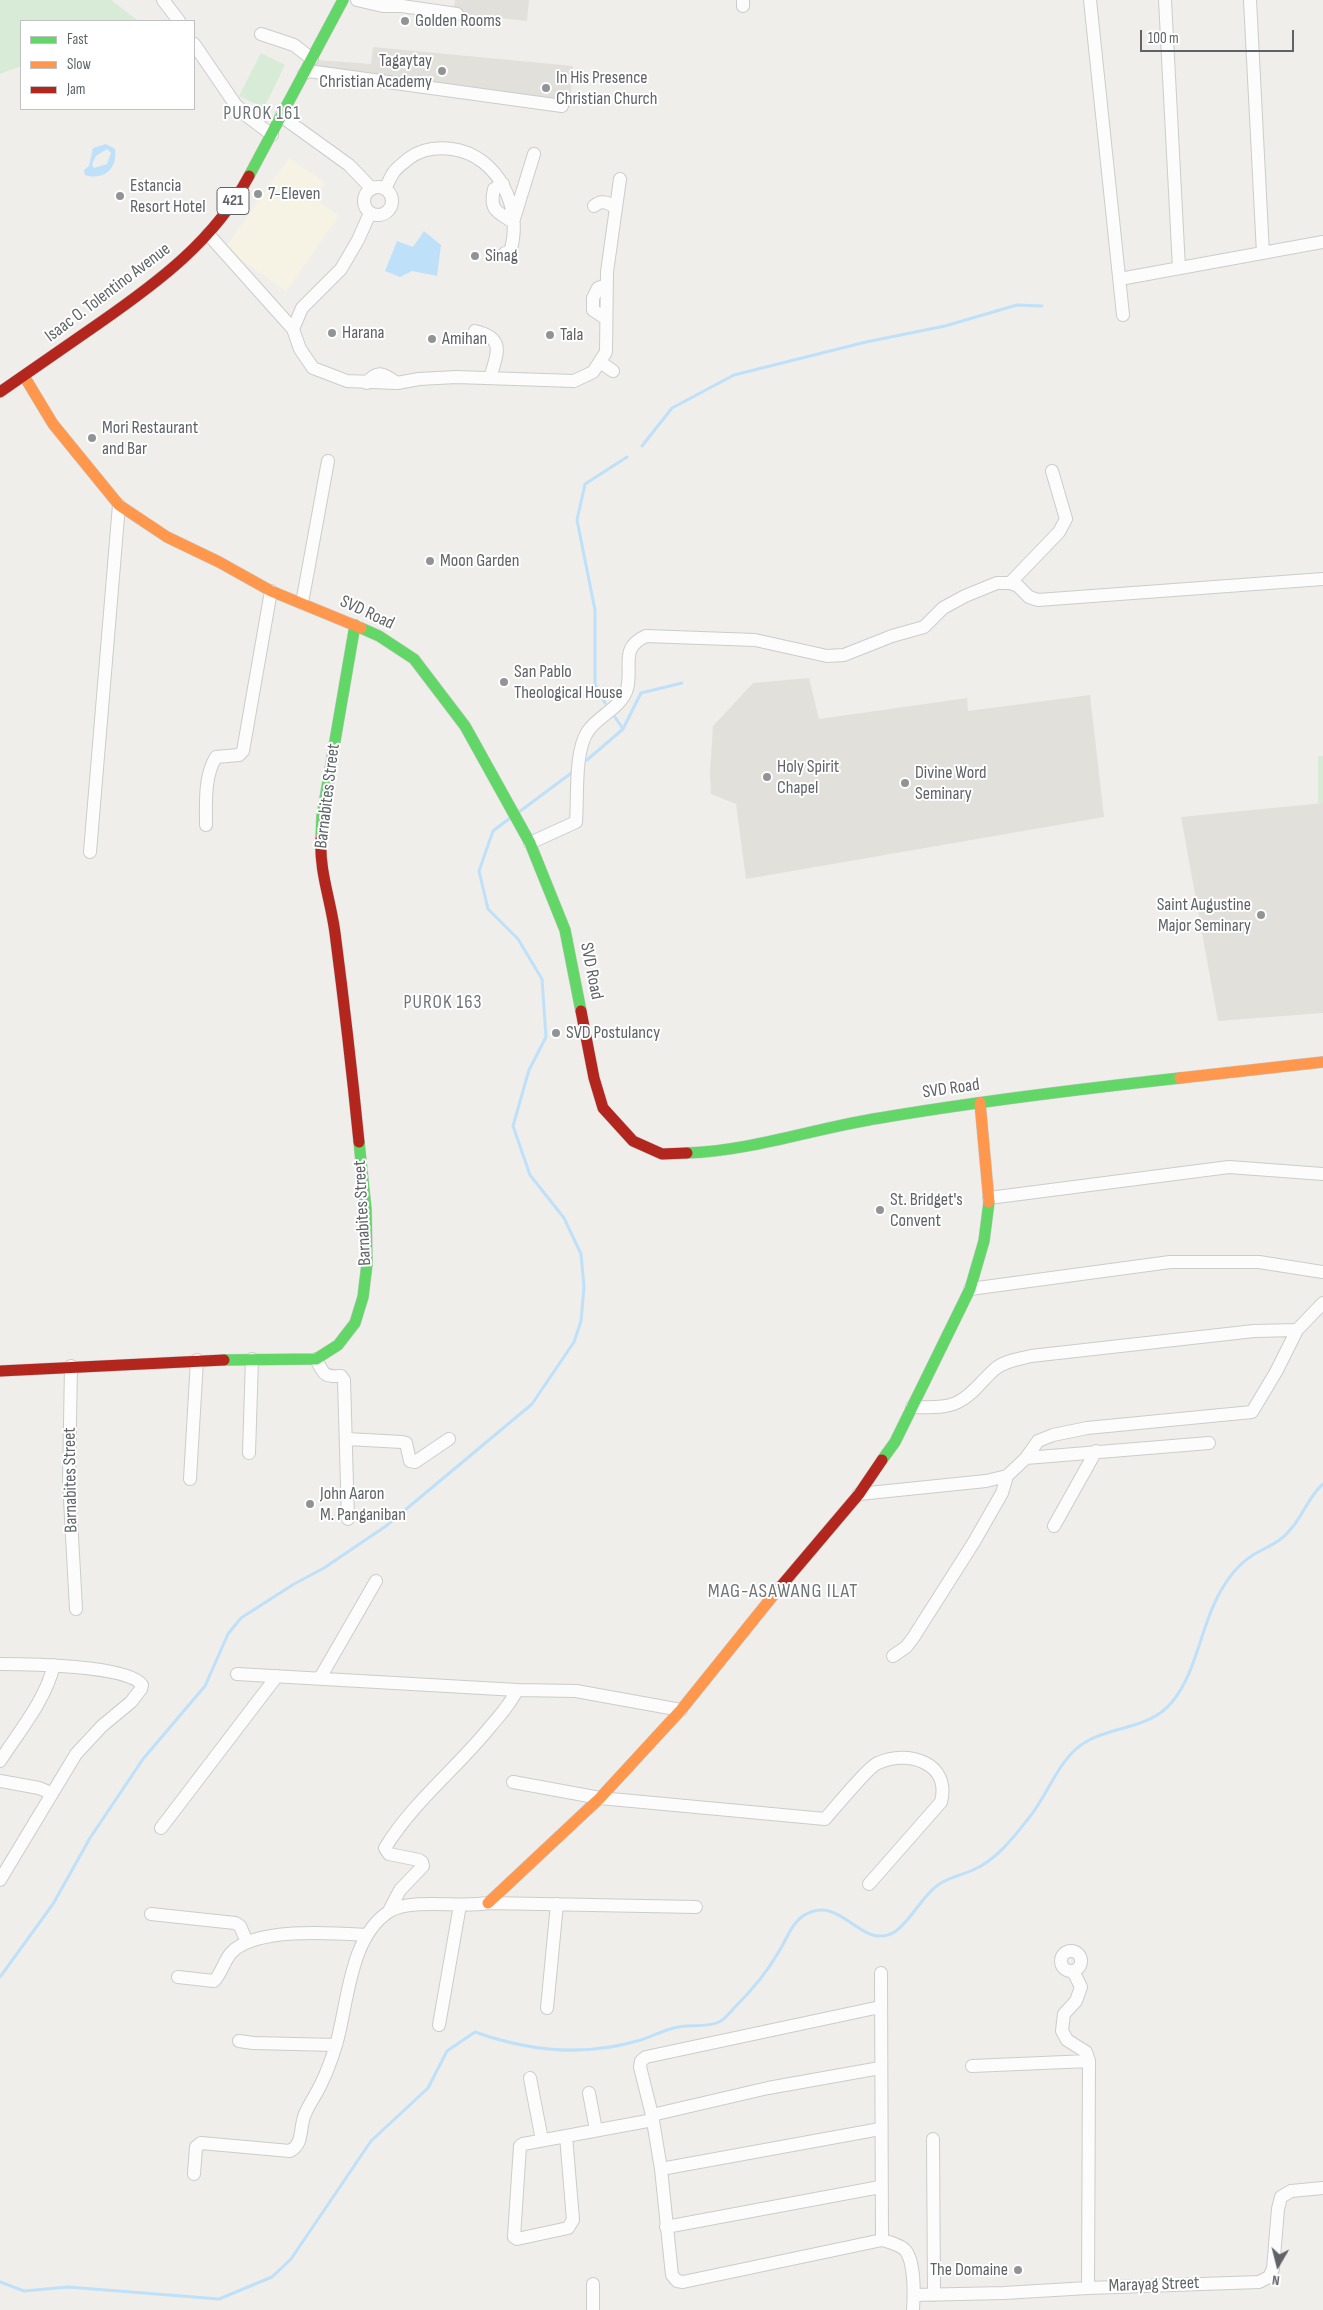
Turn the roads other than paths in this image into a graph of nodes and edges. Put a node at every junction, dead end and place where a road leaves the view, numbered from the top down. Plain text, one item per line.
1 (163, 0) edge
2 (343, 0) edge
3 (357, 0) edge
4 (1090, 0) edge
5 (1165, 0) edge
6 (1250, 0) edge
7 (457, 14) dead end
8 (177, 20) edge
9 (261, 34) dead end
10 (195, 45) edge
11 (312, 58) junction
12 (304, 74) junction
13 (562, 106) dead end
14 (281, 116) junction
15 (272, 135) junction
16 (534, 154) dead end
17 (620, 180) dead end
18 (503, 184) junction
19 (372, 188) junction
20 (386, 189) junction
21 (594, 206) dead end
22 (616, 208) junction
23 (370, 213) junction
24 (513, 222) junction
25 (208, 234) junction
26 (1323, 242) edge
27 (505, 253) dead end
28 (1263, 253) junction
29 (1179, 268) junction
30 (1120, 279) junction
31 (1123, 314) dead end
32 (293, 329) junction
33 (475, 331) dead end
34 (600, 362) junction
35 (613, 371) dead end
36 (24, 376) junction
37 (490, 378) junction
38 (0, 392) edge
39 (328, 461) dead end
40 (1052, 470) dead end
41 (118, 504) junction
42 (1323, 579) edge
43 (1010, 582) junction
44 (271, 591) junction
45 (302, 603) junction
46 (355, 625) junction
47 (206, 825) dead end
48 (530, 843) junction
49 (90, 852) dead end
50 (1323, 1062) edge
51 (980, 1103) junction
52 (1323, 1174) edge
53 (989, 1198) junction
54 (1323, 1272) edge
55 (970, 1289) junction
56 (1323, 1303) edge
57 (1297, 1330) junction
58 (316, 1359) junction
59 (197, 1360) junction
60 (252, 1360) junction
61 (71, 1366) junction
62 (0, 1371) edge
63 (912, 1407) junction
64 (347, 1439) junction
65 (449, 1439) dead end
66 (1209, 1443) dead end
67 (1096, 1452) junction
68 (249, 1453) dead end
69 (1026, 1458) junction
70 (1007, 1476) junction
71 (190, 1479) dead end
72 (859, 1494) junction
73 (348, 1519) dead end
74 (1054, 1526) dead end
75 (376, 1581) dead end
76 (76, 1609) dead end
77 (893, 1656) dead end
78 (0, 1664) edge
79 (54, 1665) junction
80 (237, 1674) dead end
81 (277, 1676) junction
82 (320, 1678) junction
83 (517, 1690) junction
84 (681, 1710) junction
85 (0, 1761) edge
86 (0, 1781) edge
87 (513, 1782) dead end
88 (51, 1793) junction
89 (600, 1798) junction
90 (161, 1828) dead end
91 (0, 1880) edge
92 (869, 1884) dead end
93 (488, 1902) junction
94 (557, 1904) junction
95 (460, 1905) junction
96 (696, 1907) dead end
97 (389, 1911) junction
98 (151, 1914) dead end
99 (368, 1936) junction
100 (247, 1942) junction
101 (1073, 1971) dead end
102 (881, 1973) dead end
103 (178, 1977) dead end
104 (880, 2007) junction
105 (547, 2008) dead end
106 (439, 2026) dead end
107 (239, 2041) dead end
108 (336, 2045) junction
109 (1089, 2061) junction
110 (972, 2066) dead end
111 (880, 2068) junction
112 (530, 2078) dead end
113 (589, 2093) dead end
114 (652, 2117) junction
115 (880, 2129) junction
116 (596, 2130) junction
117 (566, 2136) junction
118 (933, 2139) dead end
119 (542, 2140) junction
120 (661, 2169) junction
121 (194, 2174) dead end
122 (880, 2187) junction
123 (1323, 2188) edge
124 (666, 2227) junction
125 (882, 2240) junction
126 (592, 2284) dead end
127 (1088, 2288) junction
128 (914, 2295) junction
129 (934, 2295) junction
130 (593, 2310) edge
131 (913, 2310) edge

1 - 8 street
2 - 11 main road, Isaac O. Tolentino Avenue / 421
3 - 7 street
4 - 30 street
5 - 29 street
6 - 28 street
9 - 11 street
10 - 15 street
11 - 12 main road, Isaac O. Tolentino Avenue / 421
12 - 13 street
12 - 14 main road, Isaac O. Tolentino Avenue / 421
14 - 15 main road, Isaac O. Tolentino Avenue / 421
14 - 19 street
15 - 25 main road, Isaac O. Tolentino Avenue / 421
16 - 24 street
17 - 22 street
18 - 20 street
18 - 24 street
18 - 24 street
19 - 20 street
19 - 23 street
20 - 23 street
21 - 22 street
22 - 34 street
23 - 32 street
24 - 27 street
25 - 32 street
25 - 36 main road, Isaac O. Tolentino Avenue / 421
26 - 28 street
28 - 29 street
29 - 30 street
30 - 31 street
32 - 37 street
33 - 37 street
34 - 35 street
34 - 37 street
36 - 38 main road, Isaac O. Tolentino Avenue / 421
36 - 41 main road, SVD Road
39 - 45 street
40 - 43 street
41 - 44 main road, SVD Road
41 - 49 street
42 - 43 street
43 - 48 street
44 - 45 main road, SVD Road
44 - 47 street
45 - 46 main road, SVD Road
46 - 48 main road, SVD Road
46 - 58 main road, Barnabites Street
48 - 51 main road, SVD Road
50 - 51 main road, SVD Road
51 - 53 main road
52 - 53 street
53 - 55 main road
54 - 55 street
55 - 63 main road
56 - 57 street
57 - 63 street
57 - 69 street
58 - 60 main road
58 - 64 street
59 - 60 main road
59 - 61 main road
59 - 71 street
60 - 68 street
61 - 62 main road
61 - 76 street, Barnabites Street
63 - 72 main road
64 - 65 street
64 - 73 street
66 - 67 street
67 - 69 street
67 - 74 street
69 - 70 street
70 - 72 street
70 - 77 street
72 - 84 main road
75 - 82 street
78 - 79 street
79 - 85 street
79 - 88 street
80 - 81 street
81 - 82 street
81 - 90 street
82 - 83 street
83 - 84 street
83 - 97 street
84 - 89 main road
86 - 88 street
87 - 89 street
88 - 91 street
89 - 92 street
89 - 93 main road
93 - 94 street
93 - 95 street
94 - 96 street
94 - 105 street
95 - 97 street
95 - 106 street
97 - 99 street
98 - 100 street
99 - 100 street
99 - 108 street
100 - 103 street
101 - 109 street
102 - 104 street
104 - 111 street
104 - 114 street
107 - 108 street
108 - 121 street
109 - 110 street
109 - 127 street
111 - 114 street
111 - 115 street
112 - 119 street
113 - 116 street
114 - 116 street
114 - 120 street
115 - 120 street
115 - 122 street
116 - 117 street
117 - 119 street
117 - 119 street
118 - 129 street
120 - 124 street
122 - 124 street
122 - 125 street
123 - 127 street, Marayag Street
124 - 125 street
125 - 128 street
126 - 130 street
127 - 129 street, Marayag Street
128 - 129 street, Marayag Street
128 - 131 street

